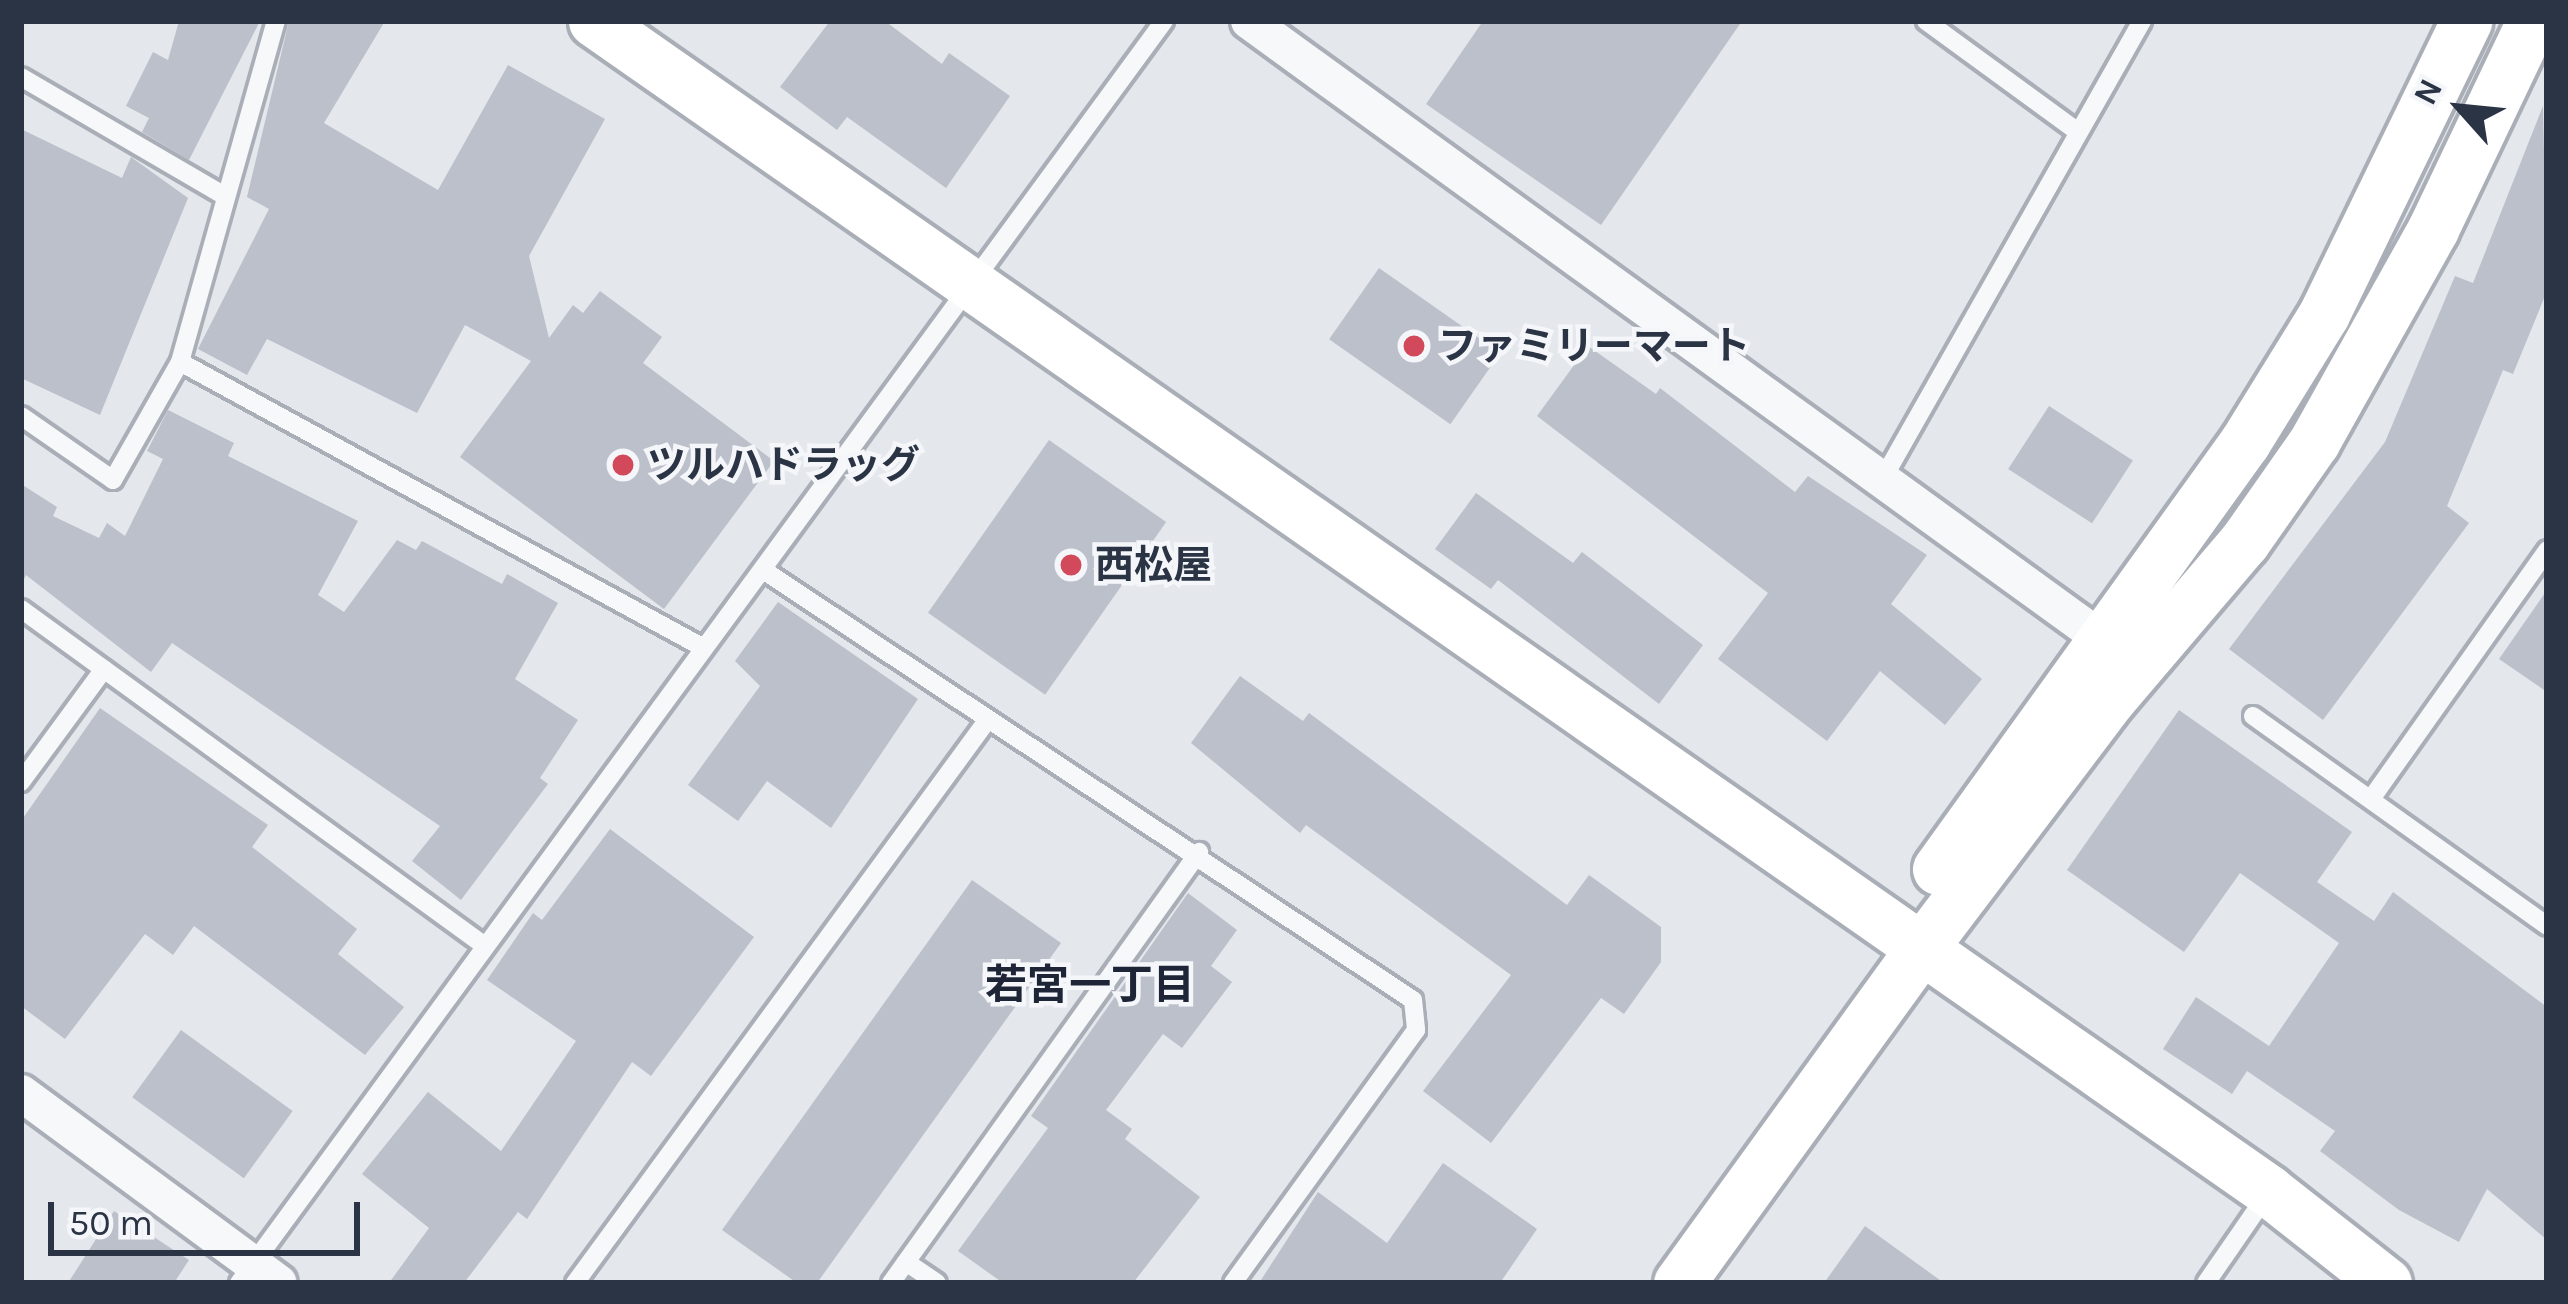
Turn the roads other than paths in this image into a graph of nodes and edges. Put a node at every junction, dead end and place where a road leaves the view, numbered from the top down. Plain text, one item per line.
1 (276, 21) edge
2 (594, 21) edge
3 (1164, 21) edge
4 (1249, 21) edge
5 (1926, 21) edge
6 (2142, 21) edge
7 (2466, 21) edge
8 (2532, 21) edge
9 (21, 77) edge
10 (2077, 130) junction
11 (221, 194) junction
12 (970, 289) junction
13 (181, 362) junction
14 (21, 416) edge
15 (1881, 482) junction
16 (2547, 550) edge
17 (763, 570) junction
18 (21, 609) edge
19 (2106, 642) junction
20 (702, 647) junction
21 (104, 669) junction
22 (2253, 716) dead end
23 (986, 722) junction
24 (21, 782) edge
25 (2371, 799) junction
26 (1199, 852) junction
27 (2547, 926) edge
28 (1907, 940) junction
29 (485, 946) junction
30 (21, 1093) edge
31 (2269, 1191) junction
32 (906, 1262) junction
33 (257, 1277) edge
34 (575, 1283) edge
35 (891, 1283) edge
36 (937, 1283) edge
37 (1233, 1283) edge
38 (1639, 1283) edge
39 (1679, 1283) edge
40 (2206, 1283) edge
41 (2386, 1283) edge

1 - 11 lane
2 - 12 street
3 - 12 lane
4 - 15 street
5 - 10 lane
6 - 10 lane
7 - 19 street
8 - 28 street
9 - 11 lane
10 - 15 lane
11 - 13 lane
12 - 17 lane
12 - 28 street
13 - 14 lane
13 - 20 lane
15 - 19 street
16 - 25 lane
17 - 20 lane
17 - 23 lane
18 - 21 lane
19 - 28 street
20 - 29 lane
21 - 24 lane
21 - 29 lane
22 - 25 lane
23 - 26 lane
23 - 34 lane
25 - 27 lane
26 - 32 lane
26 - 37 lane
28 - 31 street
28 - 38 street
28 - 39 street
29 - 33 lane
30 - 33 street
31 - 40 lane
31 - 41 street
32 - 35 lane
32 - 36 lane

